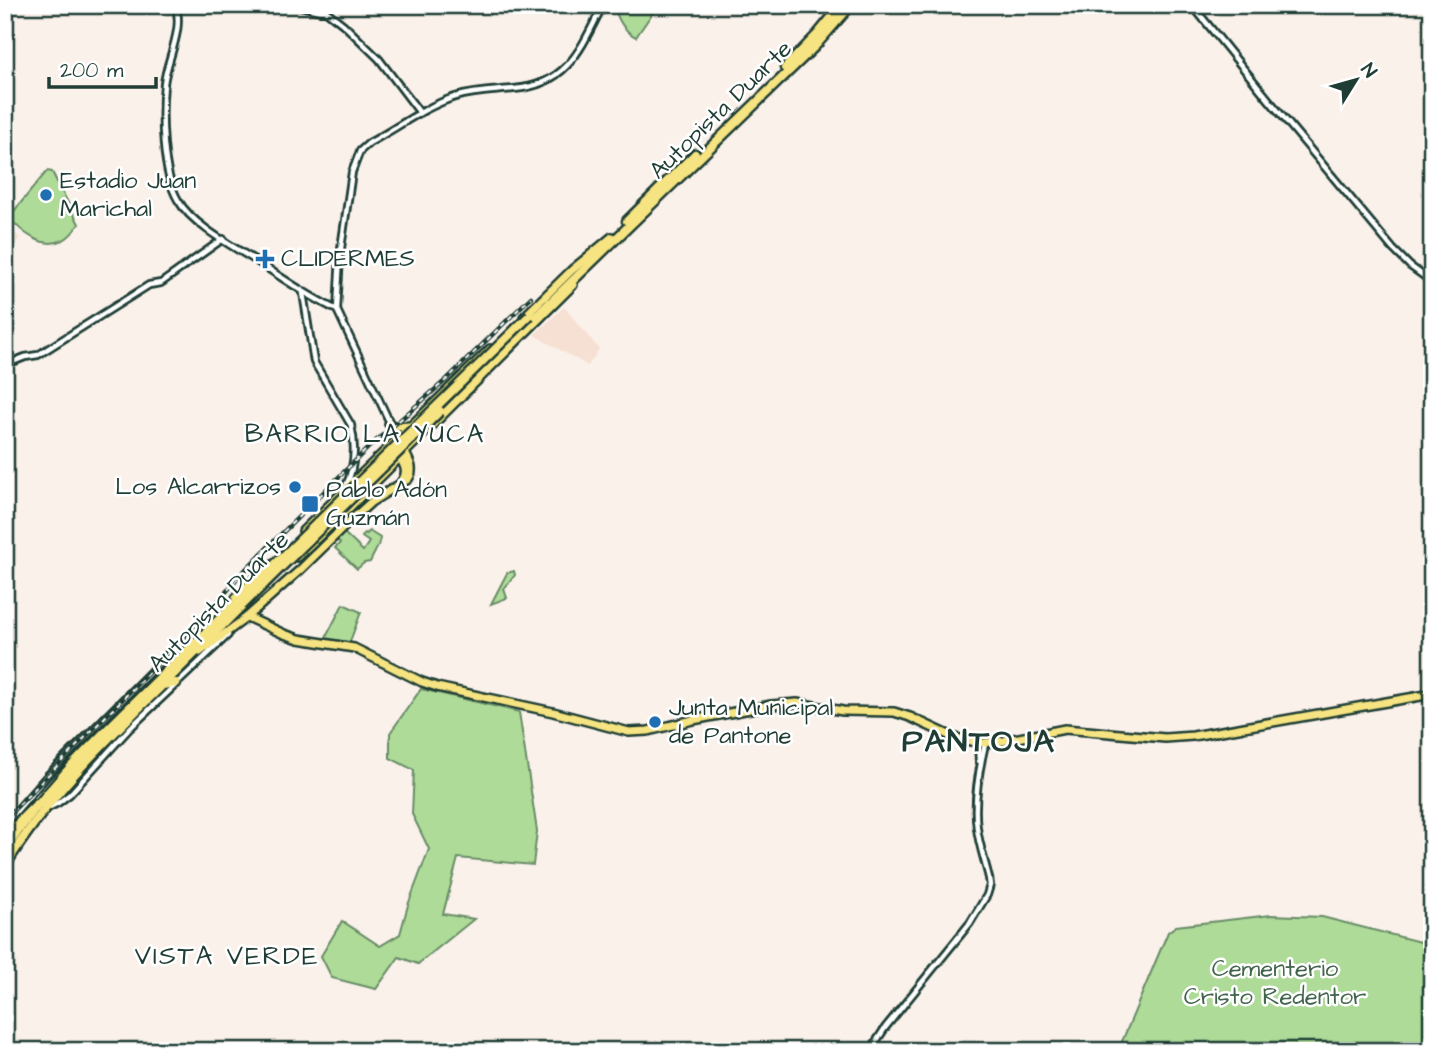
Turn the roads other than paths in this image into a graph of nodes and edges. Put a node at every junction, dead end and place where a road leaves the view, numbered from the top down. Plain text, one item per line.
1 (175, 5) edge
2 (296, 5) edge
3 (603, 5) edge
4 (842, 5) edge
5 (851, 5) edge
6 (1192, 5) edge
7 (420, 113) junction
8 (223, 239) junction
9 (613, 239) junction
10 (1432, 282) edge
11 (303, 292) junction
12 (337, 310) junction
13 (5, 365) edge
14 (436, 400) junction
15 (445, 411) junction
16 (389, 424) junction
17 (410, 426) junction
18 (397, 438) junction
19 (390, 445) junction
20 (404, 451) junction
21 (367, 468) junction
22 (379, 478) junction
23 (341, 494) junction
24 (262, 581) junction
25 (252, 612) junction
26 (264, 624) junction
27 (212, 635) junction
28 (200, 638) junction
29 (191, 647) junction
30 (180, 668) junction
31 (176, 683) junction
32 (162, 685) junction
33 (1432, 694) edge
34 (151, 696) junction
35 (150, 710) junction
36 (981, 743) junction
37 (44, 810) junction
38 (5, 824) edge
39 (7, 835) edge
40 (5, 850) edge
41 (5, 866) edge
42 (870, 1051) edge

1 - 8 street
2 - 7 street
3 - 7 street
4 - 9 highway, Autopista Duarte
5 - 9 highway, Autopista Duarte
6 - 10 street
7 - 12 street
8 - 11 street
8 - 13 street
9 - 14 main road
9 - 15 main road
9 - 24 highway, Autopista Duarte, bridge
11 - 12 street
11 - 23 street
12 - 16 street
14 - 15 main road
14 - 17 main road
15 - 20 main road
16 - 17 main road
16 - 18 street
17 - 18 main road
18 - 19 main road
18 - 20 main road
19 - 20 main road
19 - 21 main road
20 - 22 main road
20 - 25 main road
21 - 22 main road
21 - 23 main road
22 - 27 main road
23 - 28 main road
24 - 27 highway, Autopista Duarte
24 - 28 highway, Autopista Duarte
25 - 26 main road
25 - 26 main road
25 - 30 main road
25 - 31 street
26 - 36 main road
27 - 30 highway, Autopista Duarte
28 - 29 highway, Autopista Duarte
29 - 38 street
29 - 39 highway, Autopista Duarte
30 - 32 highway, Autopista Duarte
31 - 32 highway
31 - 35 street
32 - 34 highway, Autopista Duarte
33 - 36 main road
34 - 35 highway
34 - 37 highway, Autopista Duarte
35 - 37 street
36 - 42 street
37 - 41 highway, Autopista Duarte
39 - 40 highway, Autopista Duarte

